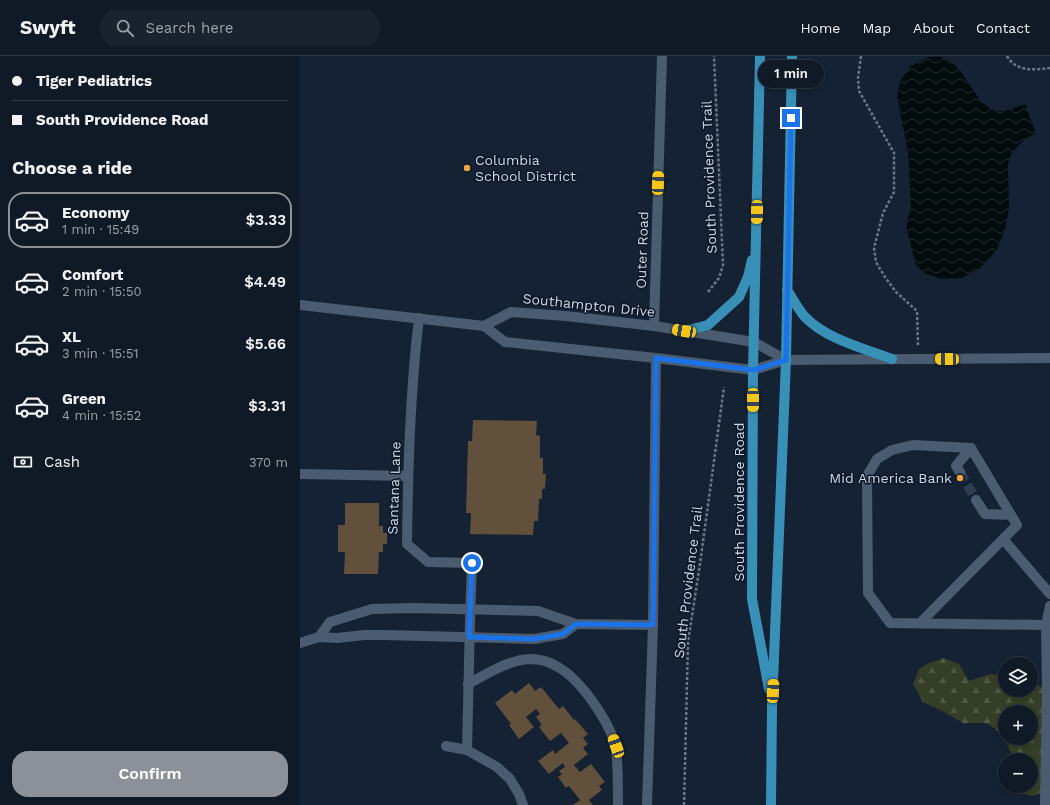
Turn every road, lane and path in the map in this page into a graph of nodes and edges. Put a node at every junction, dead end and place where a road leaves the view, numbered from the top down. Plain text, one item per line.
1 (662, 56) edge
2 (714, 56) edge
3 (760, 56) edge
4 (792, 56) edge
5 (861, 56) edge
6 (1007, 56) edge
7 (1050, 68) edge
8 (756, 243) junction
9 (787, 290) junction
10 (708, 292) dead end
11 (300, 305) edge
12 (419, 318) junction
13 (484, 326) junction
14 (654, 326) junction
15 (684, 331) junction
16 (754, 342) junction
17 (656, 358) junction
18 (918, 358) junction
19 (1050, 358) edge
20 (892, 359) junction
21 (786, 360) junction
22 (754, 370) junction
23 (724, 387) dead end
24 (971, 448) junction
25 (960, 472) tunnel mouth
26 (300, 474) edge
27 (408, 476) junction
28 (976, 500) tunnel mouth
29 (1011, 515) junction
30 (1003, 539) junction
31 (1050, 594) edge
32 (1050, 606) edge
33 (470, 609) junction
34 (920, 623) junction
35 (576, 624) junction
36 (653, 625) junction
37 (1046, 625) junction
38 (319, 637) junction
39 (469, 637) junction
40 (300, 643) edge
41 (468, 684) junction
42 (772, 706) junction
43 (446, 746) dead end
44 (467, 750) junction
45 (523, 805) edge
46 (618, 805) edge
47 (647, 805) edge
48 (684, 805) edge
49 (772, 805) edge
50 (1046, 805) edge

1 - 14 street, Outer Road
2 - 10 path, South Providence Trail
3 - 8 main road, South Providence Road
4 - 9 main road, South Providence Road
5 - 18 path
6 - 7 path
8 - 15 main road
8 - 16 main road, South Providence Road
9 - 20 main road
9 - 21 main road, South Providence Road
11 - 12 street
12 - 13 street
12 - 27 street, Santana Lane
13 - 14 street, Southampton Drive
13 - 17 street
14 - 15 street, Southampton Drive
15 - 16 street, Southampton Drive
16 - 21 street, Southampton Drive
16 - 22 main road, South Providence Road
17 - 22 street
17 - 36 street
18 - 19 street
18 - 20 street
20 - 21 street
21 - 22 street
21 - 42 main road, South Providence Road
22 - 42 main road, South Providence Road
23 - 48 path, South Providence Trail
24 - 25 street
24 - 29 street
24 - 34 street
26 - 27 street
27 - 33 street, Santana Lane
28 - 29 street
29 - 30 street
30 - 31 street
30 - 34 street
32 - 37 street
33 - 35 street
33 - 38 street
33 - 39 street, Santana Lane
34 - 37 street
35 - 36 street
35 - 39 street
36 - 47 street
37 - 50 street
38 - 39 street
38 - 40 street
39 - 41 street, Santana Lane
41 - 44 street, Santana Lane
41 - 46 street
42 - 49 main road, South Providence Road
43 - 44 street
44 - 45 street

